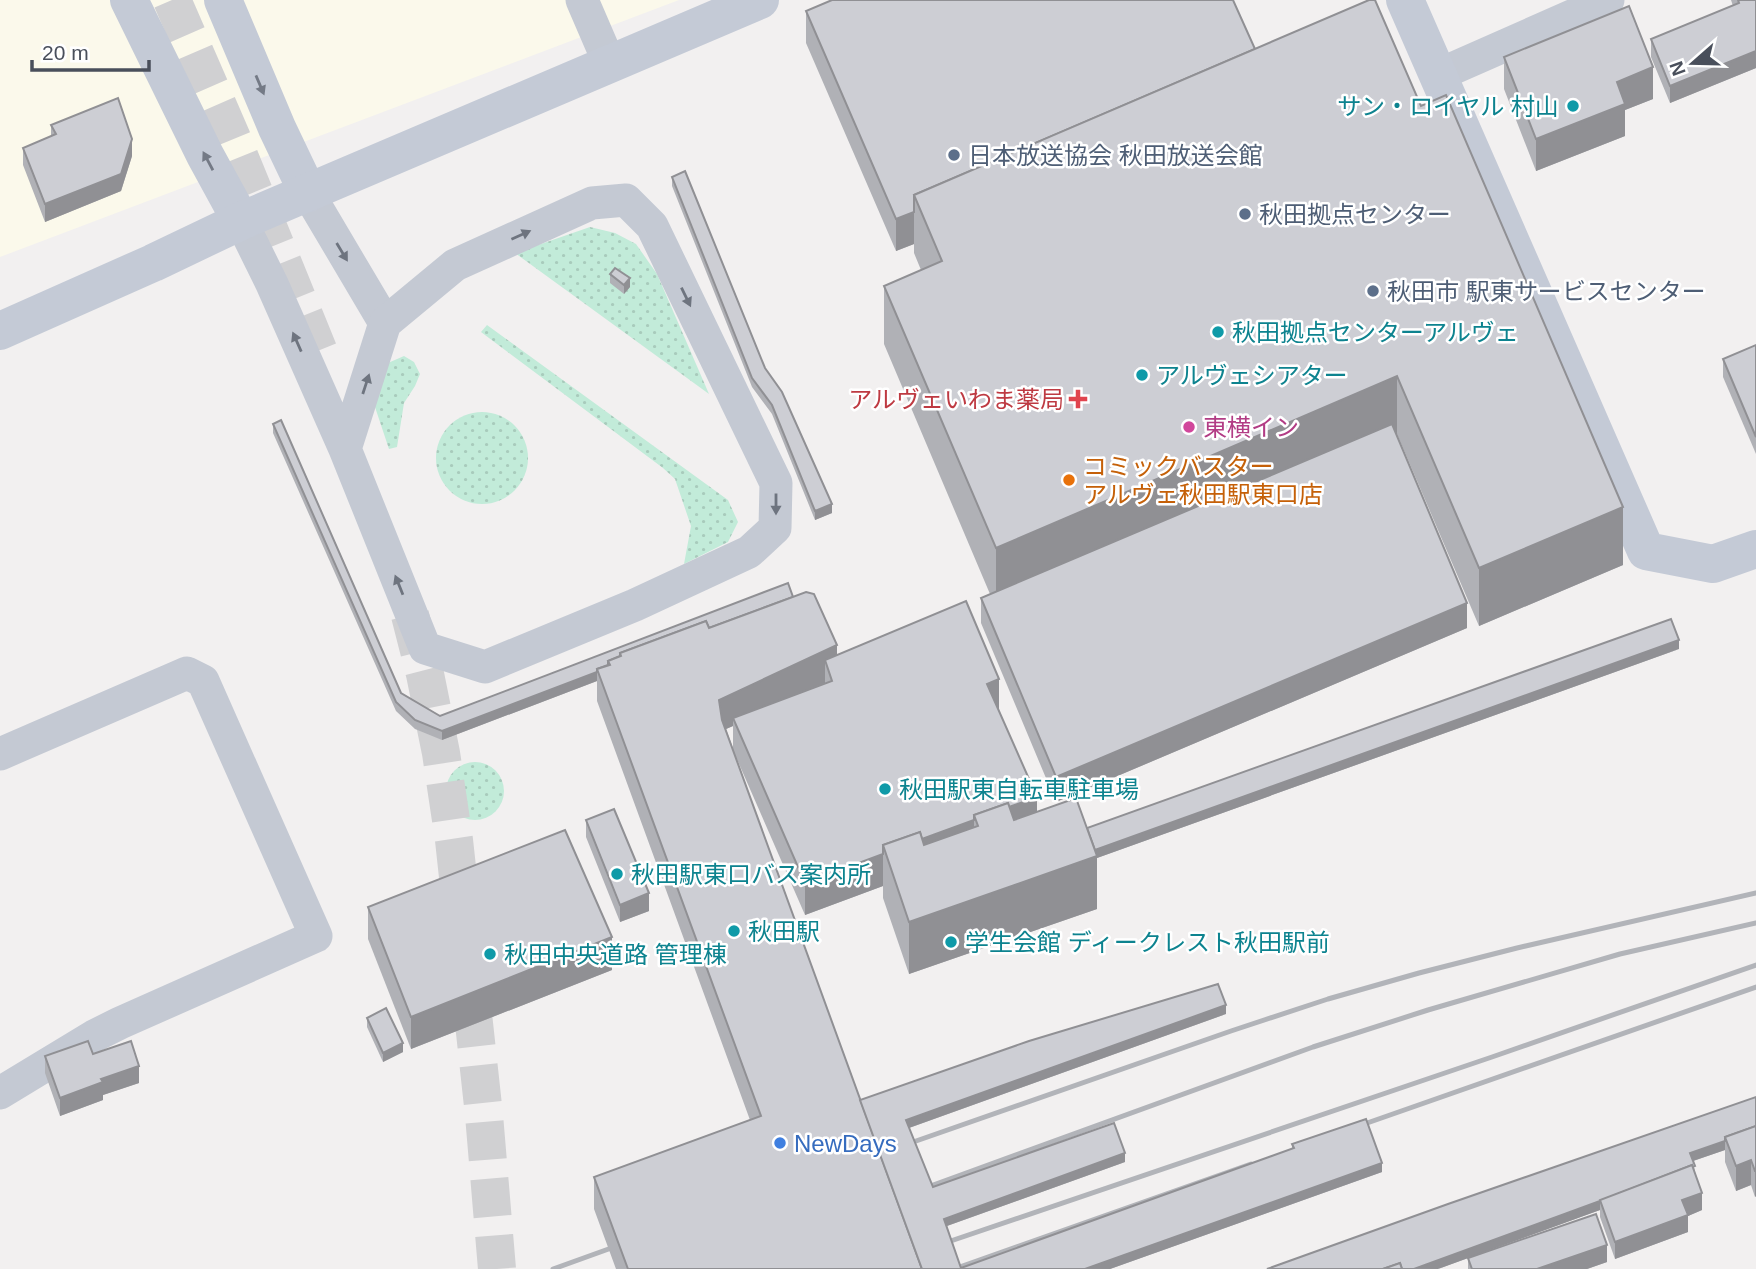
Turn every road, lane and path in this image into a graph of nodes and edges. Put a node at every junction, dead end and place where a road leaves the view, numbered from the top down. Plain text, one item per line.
1 (129, 0) edge
2 (223, 0) edge
3 (582, 0) edge
4 (761, 0) edge
5 (1405, 0) edge
6 (1608, 0) edge
7 (610, 65) junction
8 (1438, 75) junction
9 (308, 193) junction
10 (241, 221) junction
11 (385, 323) junction
12 (0, 331) edge
13 (345, 449) junction
14 (1756, 549) edge
15 (0, 754) edge
16 (0, 1093) edge

10 -> 1 street
2 -> 9 street
3 - 7 street
4 - 7 street
5 - 8 street
6 - 8 street
7 - 9 street
8 - 14 street
9 - 10 street
9 -> 11 street
10 - 12 street
13 -> 10 street
13 -> 11 street
11 -> 13 street
15 - 16 street

